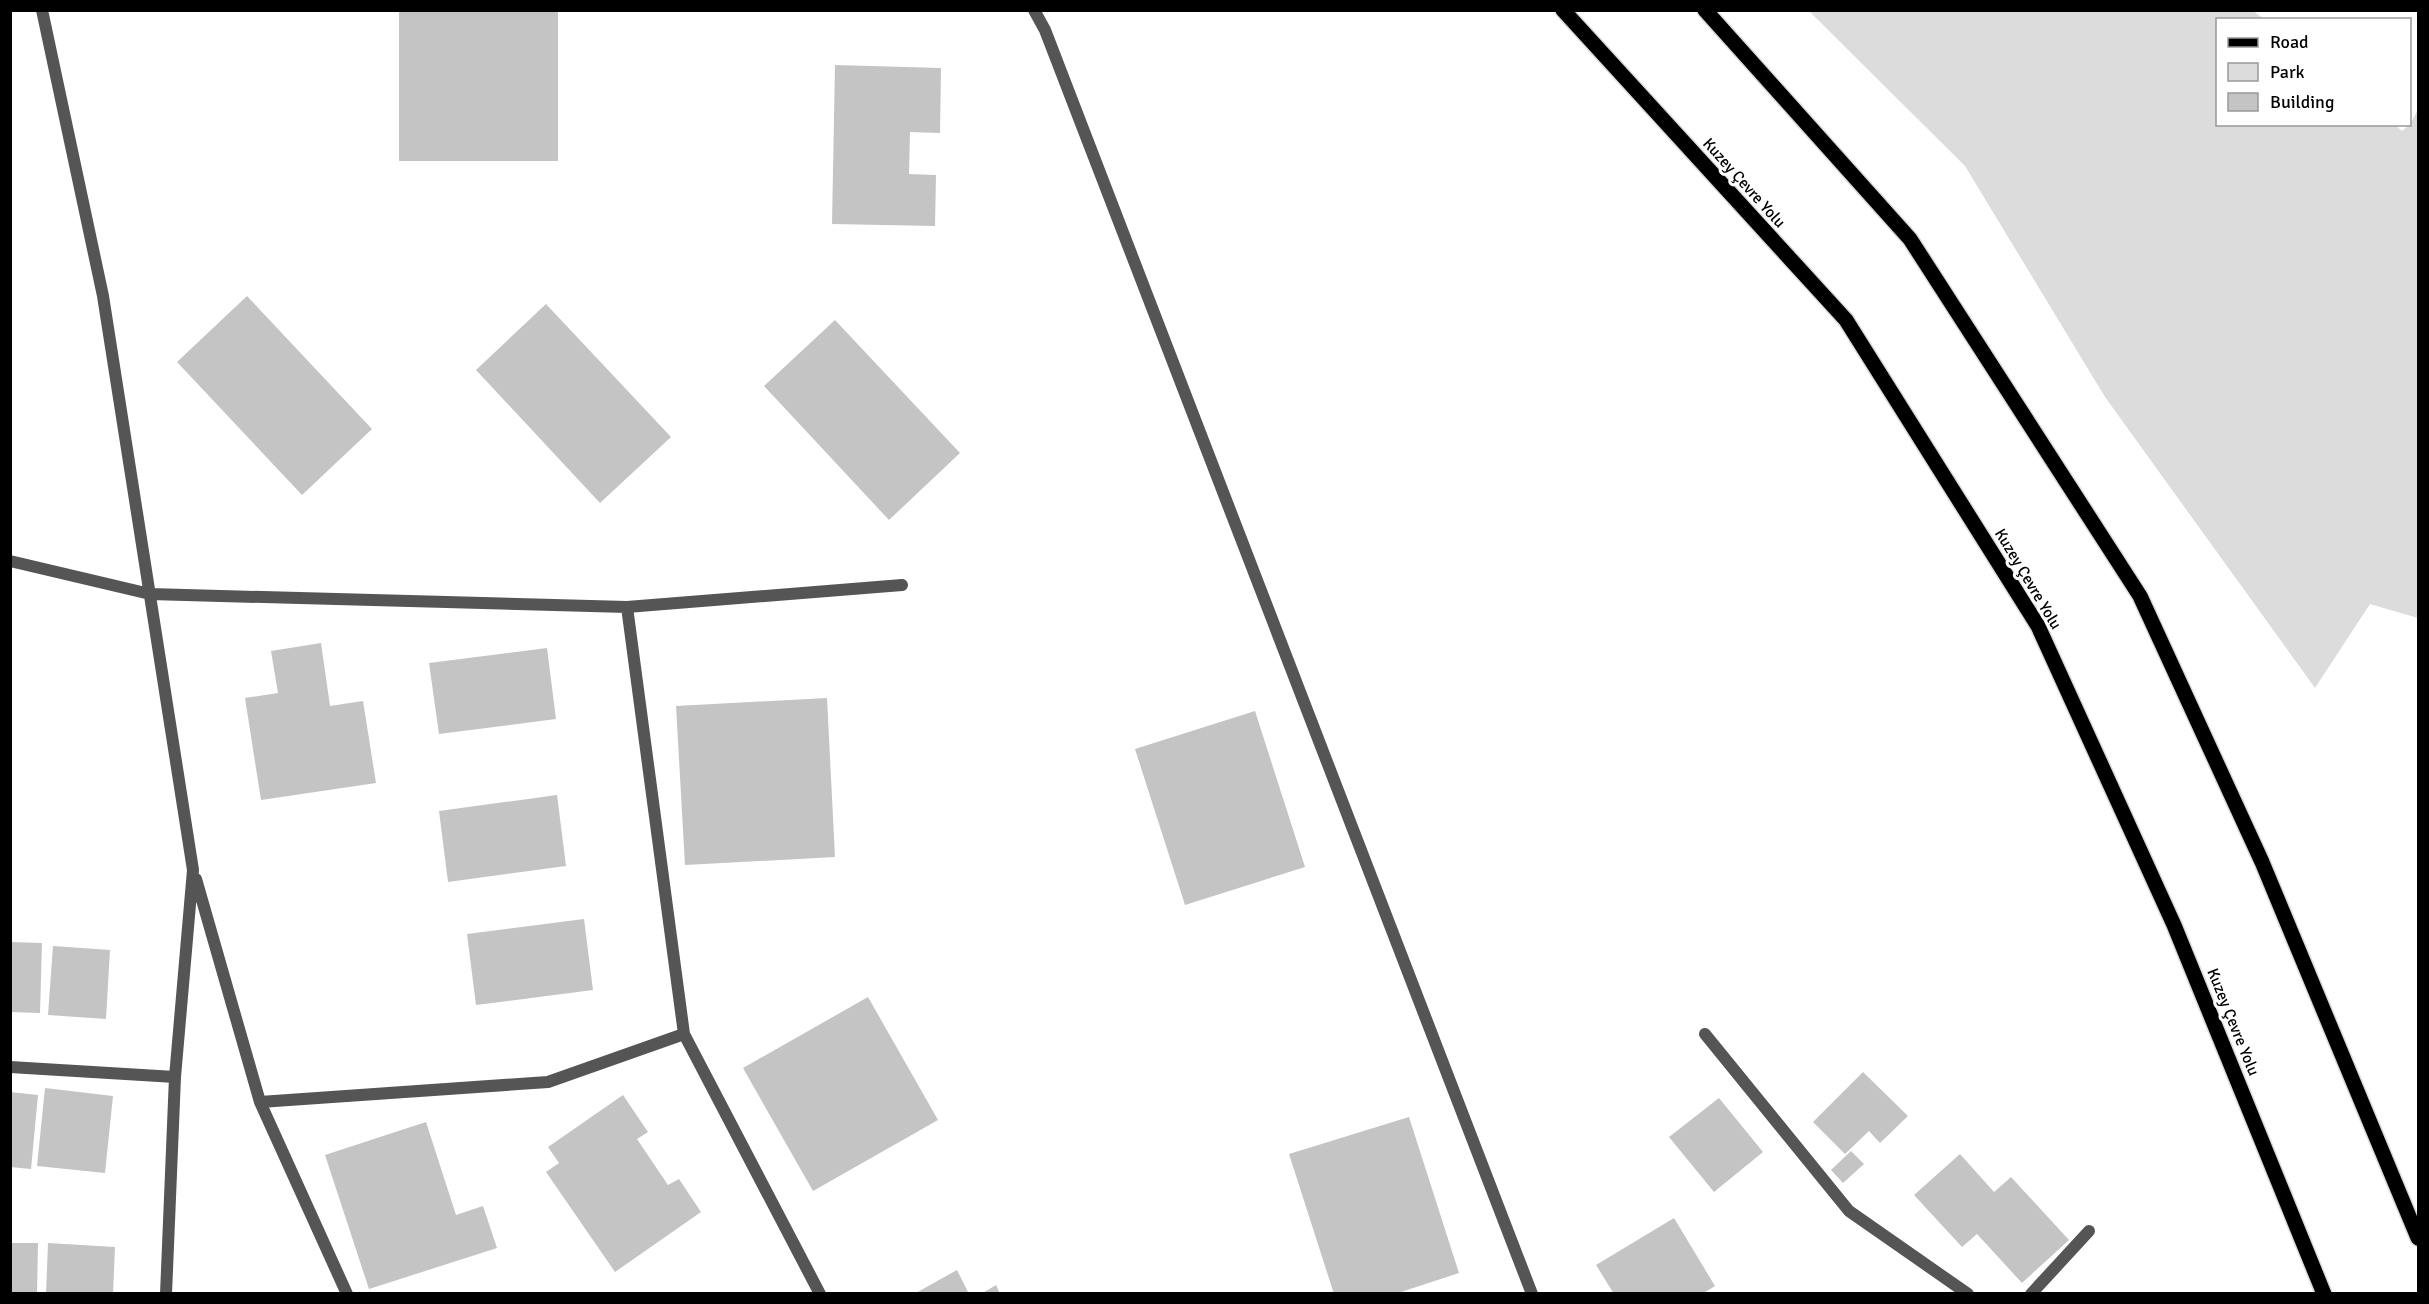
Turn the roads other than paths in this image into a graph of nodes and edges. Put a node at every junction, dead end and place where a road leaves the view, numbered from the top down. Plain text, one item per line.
1 (42, 10) edge
2 (1034, 10) edge
3 (1563, 10) edge
4 (1705, 10) edge
5 (10, 561) edge
6 (902, 585) dead end
7 (150, 594) junction
8 (627, 607) junction
9 (193, 870) junction
10 (684, 1034) junction
11 (1705, 1034) dead end
12 (10, 1067) edge
13 (175, 1077) junction
14 (260, 1102) junction
15 (2089, 1231) dead end
16 (2418, 1238) edge
17 (166, 1293) edge
18 (347, 1293) edge
19 (820, 1293) edge
20 (1532, 1293) edge
21 (1968, 1293) edge
22 (2031, 1293) edge
23 (2324, 1293) edge

1 - 7 street
2 - 20 street
3 - 23 main road, Kuzey Çevre Yolu
4 - 16 main road
5 - 7 street
6 - 8 street
7 - 8 street
7 - 9 street
8 - 10 street
9 - 13 street
9 - 14 street
10 - 14 street
10 - 19 street
11 - 21 street
12 - 13 street
13 - 17 street
14 - 18 street
15 - 22 street

